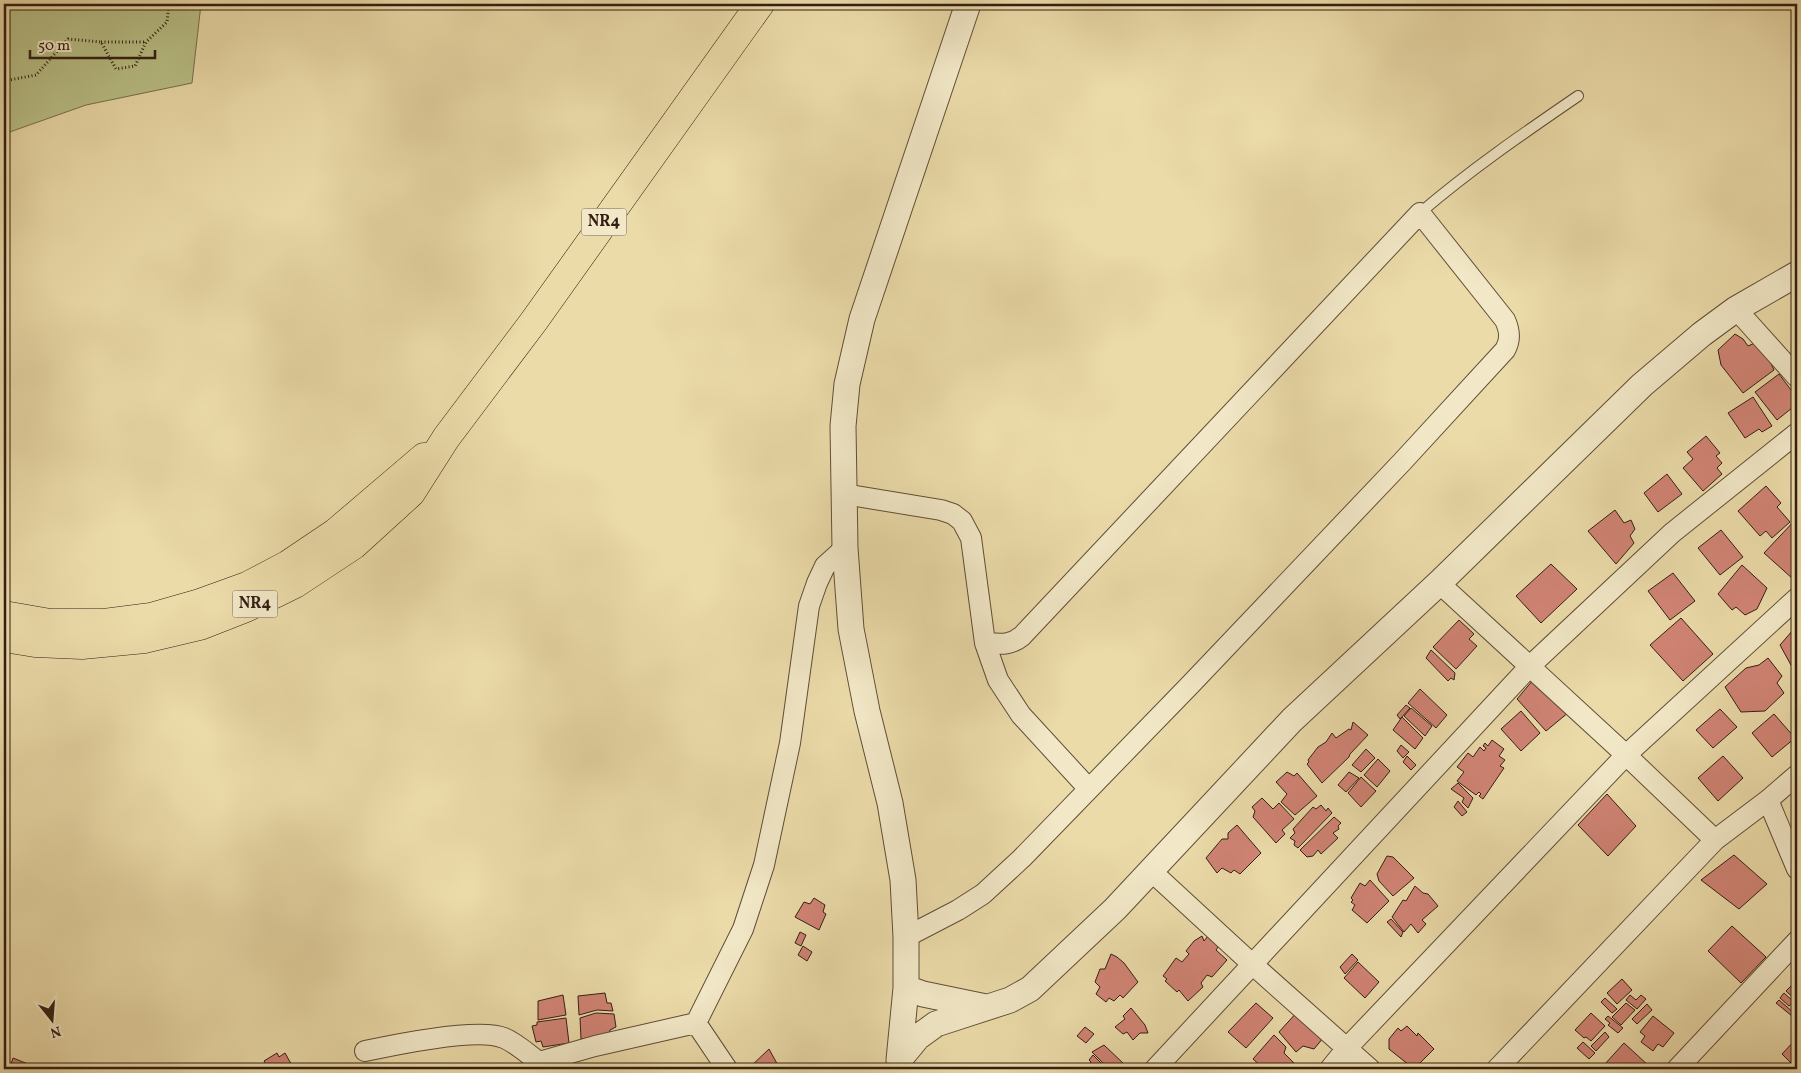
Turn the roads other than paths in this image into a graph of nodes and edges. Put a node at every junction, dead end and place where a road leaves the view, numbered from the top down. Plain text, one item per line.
1 (760, 4) edge
2 (968, 4) edge
3 (1578, 96) dead end
4 (1420, 213) junction
5 (1797, 274) edge
6 (1736, 309) junction
7 (1797, 377) edge
8 (1797, 433) edge
9 (446, 438) junction
10 (844, 494) junction
11 (845, 548) junction
12 (1439, 583) junction
13 (1797, 598) edge
14 (4, 615) edge
15 (4, 638) edge
16 (985, 643) junction
17 (1530, 666) junction
18 (1626, 755) junction
19 (1797, 775) edge
20 (1089, 789) junction
21 (1768, 800) junction
22 (1715, 840) junction
23 (1797, 869) edge
24 (1150, 870) junction
25 (906, 937) junction
26 (1797, 942) edge
27 (1252, 964) junction
28 (906, 988) junction
29 (988, 1007) junction
30 (696, 1023) junction
31 (1346, 1049) junction
32 (365, 1051) dead end
33 (898, 1065) edge
34 (542, 1066) edge
35 (727, 1069) edge
36 (1155, 1069) edge
37 (1330, 1069) edge
38 (1370, 1069) edge
39 (1497, 1069) edge
40 (1677, 1069) edge

1 - 9 highway, NR4
2 - 10 street
3 - 4 lane
4 - 16 street
4 - 20 street
5 - 6 street
6 - 7 street
6 - 12 street
8 - 17 street
9 - 14 highway, NR4
9 - 15 highway, NR4
10 - 11 street
10 - 16 street
11 - 25 street
11 - 30 street
12 - 17 street
12 - 24 street
13 - 18 street
16 - 20 street
17 - 18 street
17 - 27 street
18 - 22 street
18 - 31 street
19 - 21 street
20 - 25 street
21 - 22 street
21 - 23 street
22 - 39 street
24 - 27 street
24 - 29 street
25 - 28 street
26 - 40 street
27 - 31 street
27 - 36 street
28 - 29 street
28 - 33 street
29 - 33 street
30 - 34 street
30 - 35 street
31 - 37 street
31 - 38 street
32 - 34 street

